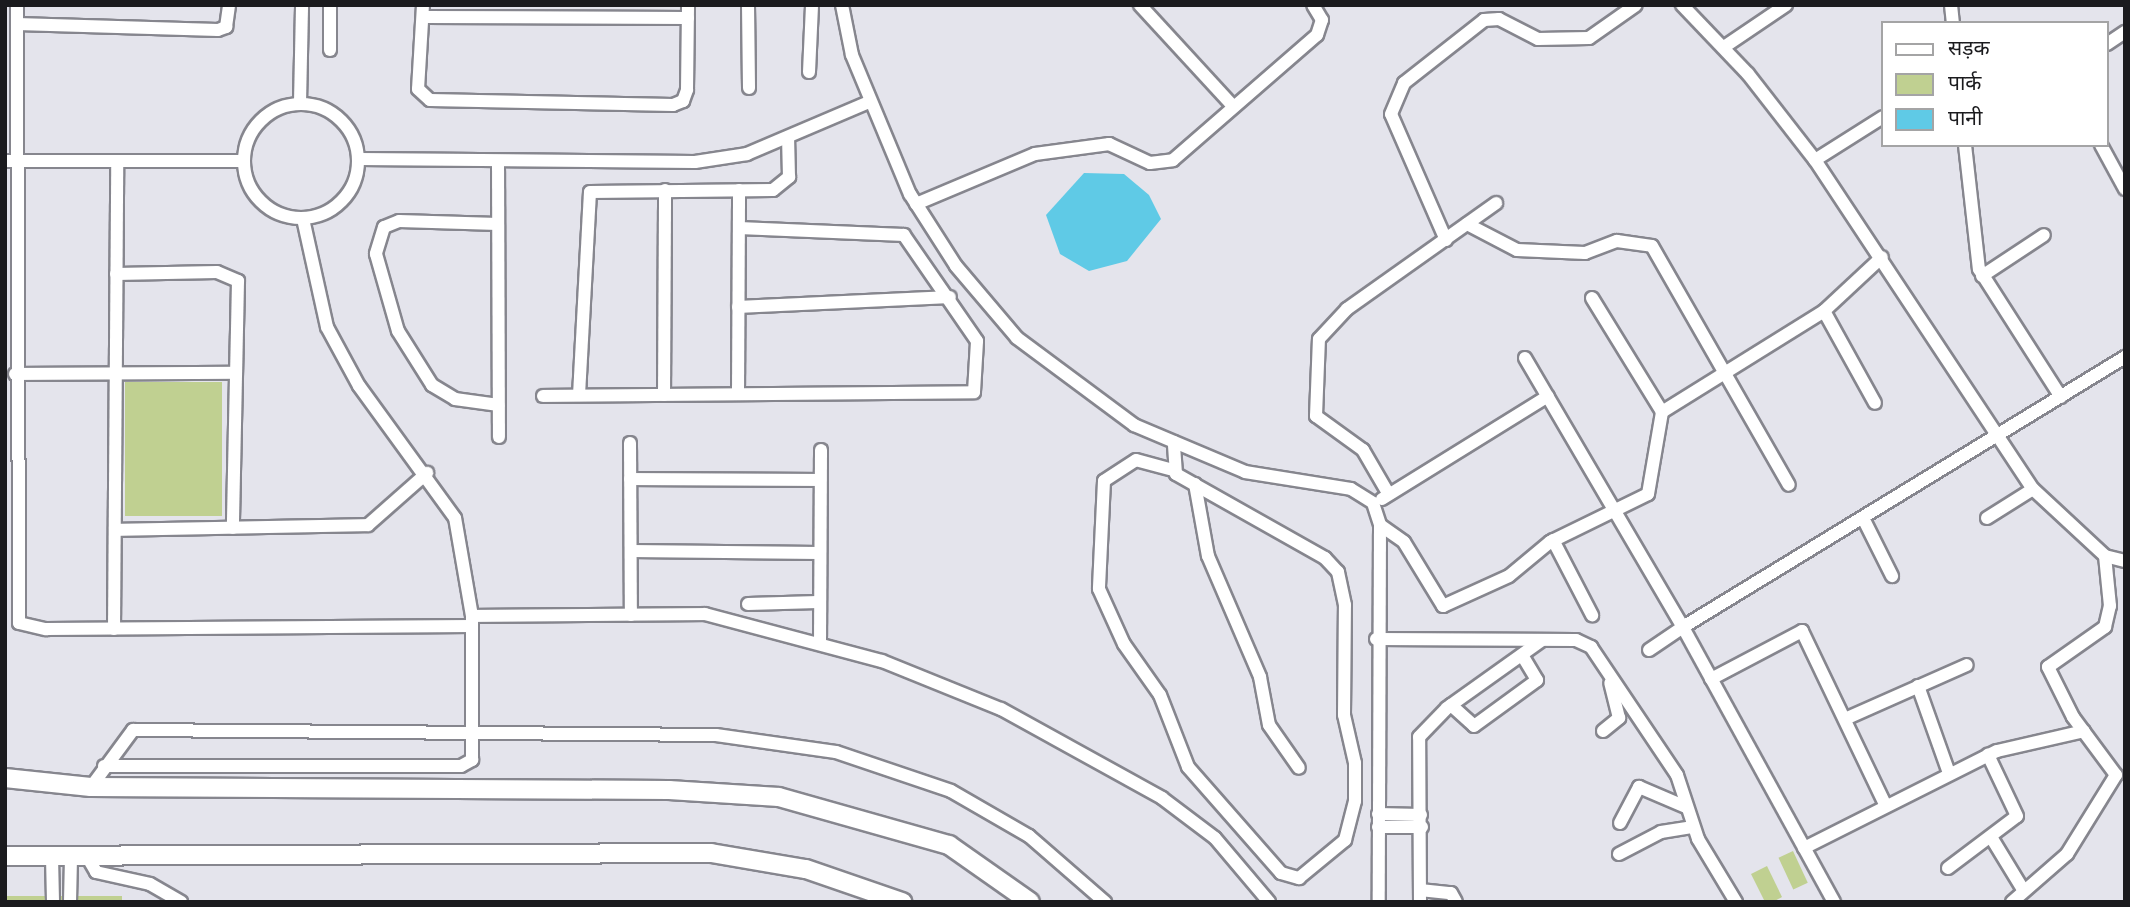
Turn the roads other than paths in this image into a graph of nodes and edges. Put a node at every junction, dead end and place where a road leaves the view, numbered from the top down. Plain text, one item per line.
1 (17, 5) edge
2 (229, 5) edge
3 (302, 5) edge
4 (330, 5) edge
5 (748, 5) edge
6 (812, 5) edge
7 (842, 5) edge
8 (1140, 5) edge
9 (1312, 5) edge
10 (1636, 5) edge
11 (1682, 5) edge
12 (1786, 5) edge
13 (423, 11) edge
14 (688, 12) edge
15 (17, 24) junction
16 (2125, 32) edge
17 (2109, 43) edge
18 (1724, 47) junction
19 (330, 50) dead end
20 (809, 72) dead end
21 (749, 88) dead end
22 (869, 102) junction
23 (300, 103) junction
24 (1233, 106) junction
25 (1882, 118) edge
26 (788, 137) junction
27 (1965, 147) edge
28 (2102, 147) edge
29 (359, 159) junction
30 (1815, 160) junction
31 (243, 161) junction
32 (498, 161) junction
33 (11, 162) edge
34 (117, 162) junction
35 (2125, 189) edge
36 (665, 190) junction
37 (739, 190) junction
38 (1496, 203) dead end
39 (916, 204) junction
40 (303, 219) junction
41 (498, 224) junction
42 (1467, 224) junction
43 (738, 228) junction
44 (2043, 235) dead end
45 (1446, 240) junction
46 (1882, 257) junction
47 (116, 274) junction
48 (1982, 276) junction
49 (950, 297) junction
50 (1592, 298) dead end
51 (738, 307) junction
52 (1824, 311) junction
53 (2125, 357) edge
54 (1525, 359) dead end
55 (1725, 372) junction
56 (234, 373) junction
57 (15, 374) junction
58 (116, 374) junction
59 (738, 394) junction
60 (579, 395) junction
61 (664, 395) junction
62 (543, 396) dead end
63 (1548, 396) junction
64 (2061, 397) junction
65 (1875, 404) dead end
66 (499, 405) junction
67 (1662, 412) junction
68 (499, 437) dead end
69 (1997, 438) junction
70 (1174, 442) junction
71 (630, 443) dead end
72 (821, 450) dead end
73 (1173, 470) junction
74 (427, 473) junction
75 (630, 480) junction
76 (820, 480) junction
77 (1195, 484) junction
78 (1789, 485) dead end
79 (2033, 489) junction
80 (1388, 493) junction
81 (1374, 506) junction
82 (1615, 508) junction
83 (1987, 517) dead end
84 (1863, 518) junction
85 (1380, 524) junction
86 (233, 527) junction
87 (115, 530) junction
88 (1553, 540) junction
89 (631, 551) junction
90 (819, 553) junction
91 (2118, 558) edge
92 (1892, 576) dead end
93 (818, 602) junction
94 (748, 604) dead end
95 (631, 615) junction
96 (1592, 615) dead end
97 (472, 621) junction
98 (1683, 627) junction
99 (114, 629) junction
100 (1376, 639) junction
101 (1542, 640) junction
102 (820, 643) junction
103 (1649, 650) dead end
104 (1522, 655) junction
105 (1967, 665) dead end
106 (1604, 666) junction
107 (1711, 679) junction
108 (1918, 686) junction
109 (1451, 705) junction
110 (1845, 719) junction
111 (1603, 731) dead end
112 (2084, 731) junction
113 (473, 732) junction
114 (1987, 755) junction
115 (104, 766) junction
116 (1299, 768) dead end
117 (2120, 772) edge
118 (1949, 773) junction
119 (5, 778) edge
120 (91, 787) junction
121 (1886, 806) junction
122 (1686, 807) junction
123 (1378, 820) junction
124 (1422, 821) junction
125 (1620, 823) dead end
126 (1692, 827) junction
127 (1991, 836) junction
128 (1804, 848) junction
129 (1619, 854) dead end
130 (5, 856) edge
131 (52, 857) junction
132 (80, 858) junction
133 (1948, 868) dead end
134 (2024, 891) junction
135 (1420, 896) edge
136 (53, 902) edge
137 (71, 902) edge
138 (181, 902) edge
139 (902, 902) edge
140 (1030, 902) edge
141 (1105, 902) edge
142 (1269, 902) edge
143 (1379, 902) edge
144 (1456, 902) edge
145 (1736, 902) edge
146 (1834, 902) edge
147 (2012, 902) edge

1 - 15 street
2 - 15 street
3 - 23 street
4 - 19 street
5 - 21 street
6 - 20 street
7 - 22 street
8 - 24 street
9 - 24 street
10 - 45 street
11 - 18 street
12 - 18 street
13 - 14 street
13 - 14 street
15 - 33 street
16 - 17 street
18 - 30 street
22 - 26 street
22 - 39 street
23 - 29 street
23 - 31 street
24 - 39 street
25 - 30 street
26 - 32 street
26 - 37 street
27 - 48 street
28 - 35 street
29 - 32 street
29 - 40 street
30 - 46 street
31 - 34 street
31 - 40 street
32 - 41 street
33 - 34 street
33 - 57 street
34 - 47 street
36 - 37 street
36 - 60 street
36 - 61 street
37 - 43 street
38 - 42 street
39 - 70 street
40 - 74 street
41 - 66 street
41 - 66 street
42 - 45 street
42 - 55 street
43 - 49 street
43 - 51 street
44 - 48 street
45 - 80 street
46 - 52 street
46 - 69 street
47 - 56 street
47 - 58 street
48 - 64 street
49 - 51 street
49 - 59 street
50 - 67 street
51 - 59 street
52 - 55 street
52 - 65 street
53 - 64 street
54 - 63 street
55 - 67 street
55 - 78 street
56 - 58 street
56 - 86 street
57 - 58 street
57 - 99 street
58 - 87 street
59 - 61 street
60 - 61 street
60 - 62 street
63 - 80 street
63 - 82 street
64 - 69 street
66 - 68 street
67 - 82 street
69 - 79 street
69 - 84 street
70 - 73 street
70 - 81 street
71 - 75 street
72 - 76 street
73 - 77 street
73 - 77 street
74 - 86 street
74 - 97 street
75 - 76 street
75 - 89 street
76 - 90 street
77 - 116 street
79 - 83 street
79 - 91 street
80 - 81 street
81 - 85 street
82 - 88 street
82 - 98 street
84 - 92 street
84 - 98 street
85 - 88 street
85 - 100 street
86 - 87 street
87 - 99 street
88 - 96 street
89 - 90 street
89 - 95 street
90 - 93 street
91 - 112 street
93 - 94 street
93 - 102 street
95 - 97 street
95 - 102 street
97 - 99 street
97 - 113 street
98 - 103 street
98 - 107 street
100 - 101 street
100 - 123 street
101 - 104 street
101 - 106 street
102 - 142 street
104 - 109 street
104 - 109 street
105 - 108 street
106 - 111 street
106 - 122 street
107 - 110 street
107 - 128 street
108 - 110 street
108 - 118 street
109 - 124 street
110 - 121 street
112 - 114 street
112 - 117 street
113 - 115 street
113 - 115 street
113 - 141 street
114 - 118 street
114 - 127 street
115 - 120 street
117 - 134 street
118 - 121 street
119 - 120 main road
120 - 140 main road
121 - 128 street
122 - 125 street
122 - 126 street
123 - 124 street
123 - 143 street
124 - 135 street
126 - 129 street
126 - 145 street
127 - 133 street
127 - 134 street
128 - 146 street
130 - 131 main road
131 - 132 main road
131 - 136 street
132 - 137 street
132 - 138 street
132 - 139 main road
134 - 147 street
135 - 144 street

